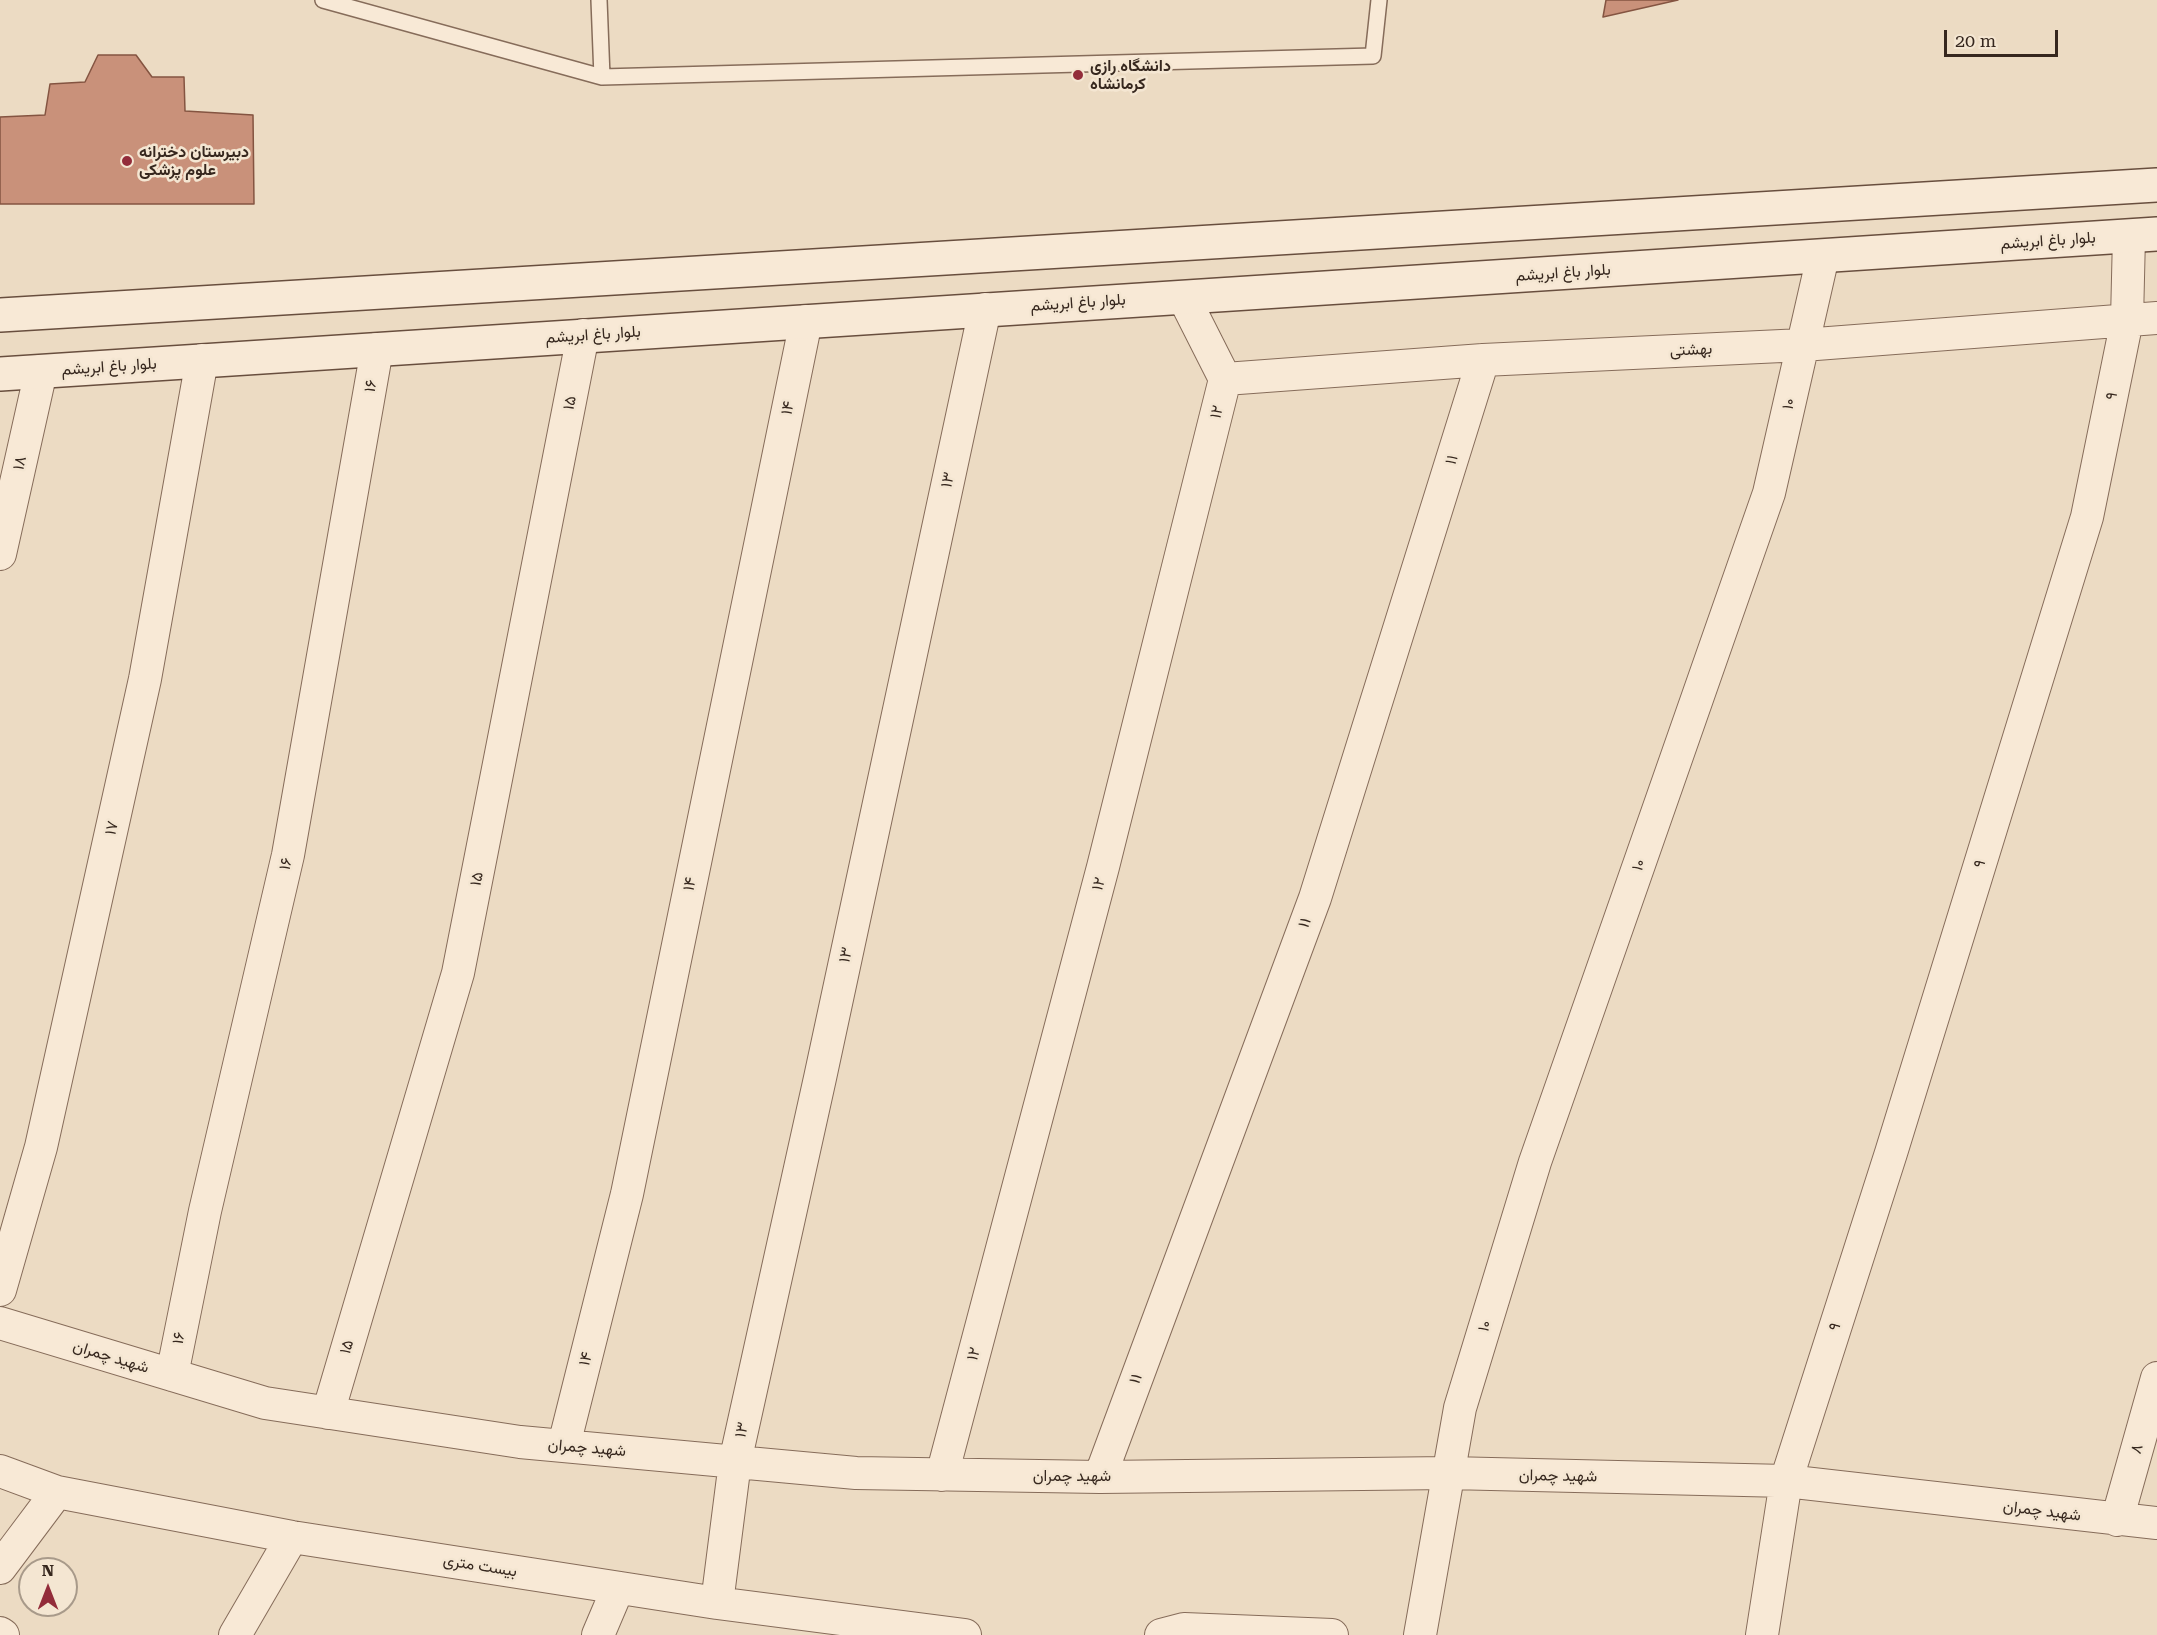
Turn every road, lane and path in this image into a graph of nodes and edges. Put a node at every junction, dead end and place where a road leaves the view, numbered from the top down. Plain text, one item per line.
1 (323, 0) edge
2 (599, 0) edge
3 (1379, 0) edge
4 (602, 77) junction
5 (2157, 185) edge
6 (2143, 235) edge
7 (1131, 248) junction
8 (1047, 253) junction
9 (1823, 256) junction
10 (1184, 298) junction
11 (1141, 299) junction
12 (1037, 306) junction
13 (985, 309) junction
14 (0, 315) edge
15 (2142, 319) edge
16 (806, 321) junction
17 (584, 335) junction
18 (1803, 345) junction
19 (377, 349) junction
20 (202, 360) junction
21 (1483, 360) junction
22 (41, 371) junction
23 (0, 374) edge
24 (1225, 379) junction
25 (0, 554) edge
26 (0, 1290) edge
27 (0, 1323) edge
28 (172, 1376) junction
29 (2157, 1378) edge
30 (328, 1413) junction
31 (564, 1445) junction
32 (735, 1462) junction
33 (0, 1471) edge
34 (1449, 1473) junction
35 (942, 1475) junction
36 (1100, 1477) junction
37 (1786, 1481) junction
38 (57, 1492) junction
39 (2117, 1520) junction
40 (2157, 1523) edge
41 (292, 1537) junction
42 (0, 1568) edge
43 (618, 1588) junction
44 (717, 1603) junction
45 (809, 1624) edge
46 (235, 1635) edge
47 (597, 1635) edge
48 (964, 1635) edge
49 (1161, 1635) edge
50 (1332, 1635) edge
51 (1420, 1635) edge
52 (1762, 1635) edge

1 - 4 lane
2 - 4 lane
3 - 4 lane
5 - 7 main road
6 - 9 main road, بلوار باغ ابریشم
6 - 15 street, ۹
7 - 8 main road
7 - 11 main road
8 - 12 main road
8 - 14 main road
9 - 10 main road, بلوار باغ ابریشم
9 - 18 street, ۱۰
10 - 11 main road, بلوار باغ ابریشم
10 - 24 street
11 - 12 main road, بلوار باغ ابریشم
12 - 13 main road, بلوار باغ ابریشم
13 - 16 main road, بلوار باغ ابریشم
13 - 32 street, ۱۳
15 - 18 street, بهشتی
15 - 37 street, ۹
16 - 17 main road, بلوار باغ ابریشم
16 - 31 street, ۱۴
17 - 19 main road, بلوار باغ ابریشم
17 - 30 street, ۱۵
18 - 21 street, بهشتی
18 - 34 street, ۱۰
19 - 20 main road, بلوار باغ ابریشم
19 - 28 street, ۱۶
20 - 22 main road, بلوار باغ ابریشم
20 - 26 street, ۱۷
21 - 24 street, بهشتی
21 - 36 street, ۱۱
22 - 23 main road, بلوار باغ ابریشم
22 - 25 street, ۱۸
24 - 35 street, ۱۲
27 - 28 street, شهید چمران
28 - 30 street, شهید چمران
29 - 39 street, ۸
30 - 31 street, شهید چمران
31 - 32 street, شهید چمران
32 - 35 street, شهید چمران
32 - 44 street, ۱۳
33 - 38 street, بیست متری
34 - 36 street, شهید چمران
34 - 37 street, شهید چمران
34 - 51 street, ۱۰
35 - 36 street, شهید چمران
37 - 39 street, شهید چمران
37 - 52 street, ۹
38 - 41 street, بیست متری
38 - 42 street
39 - 40 street, شهید چمران
41 - 43 street, بیست متری
41 - 46 street
43 - 44 street, بیست متری
43 - 47 street
44 - 45 street, بیست متری
45 - 48 street, بیست متری
49 - 50 street

